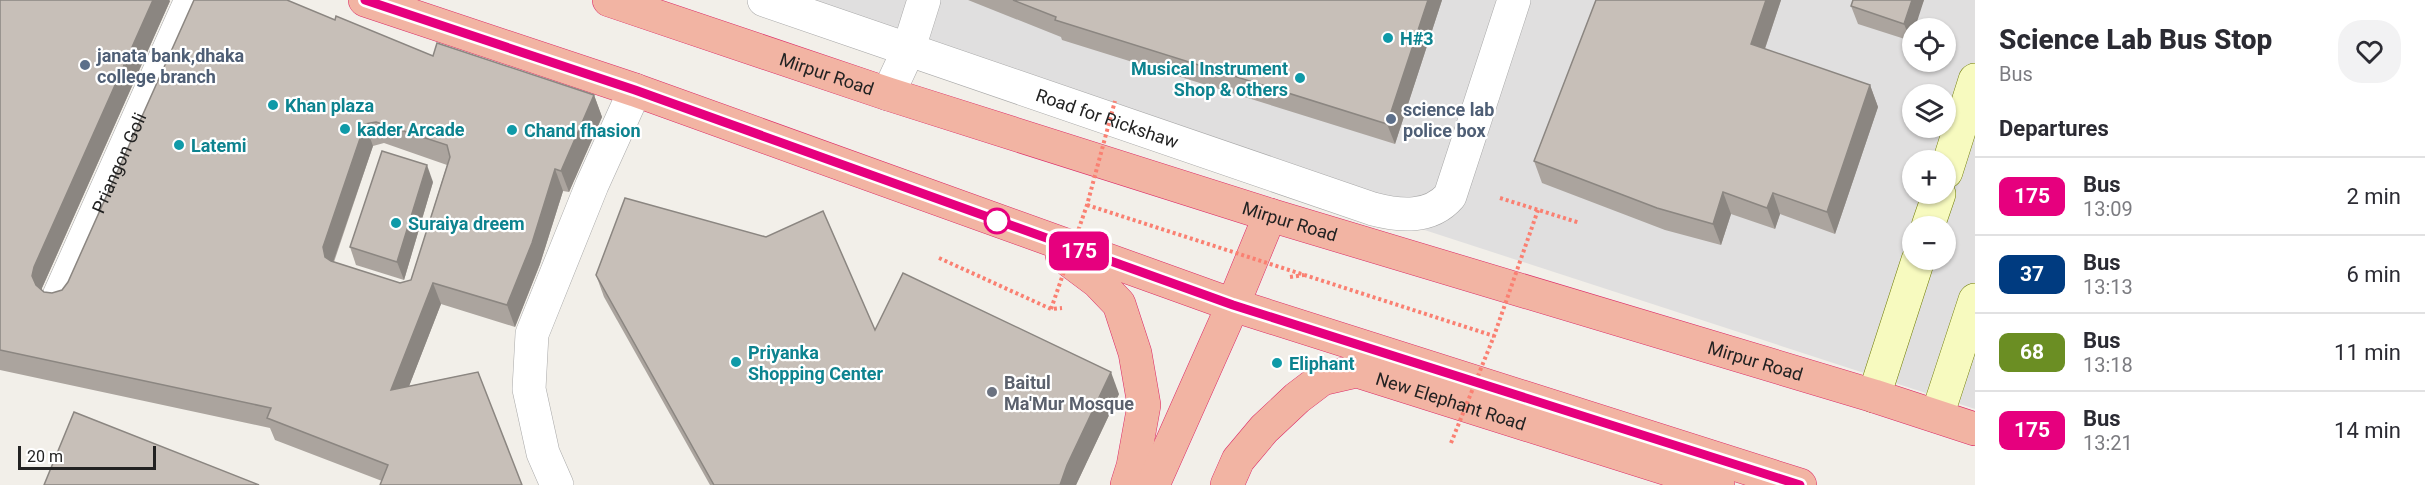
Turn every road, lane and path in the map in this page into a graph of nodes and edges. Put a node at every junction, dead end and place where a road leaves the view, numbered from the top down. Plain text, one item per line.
1 (190, 0) edge
2 (365, 0) edge
3 (609, 0) edge
4 (764, 0) edge
5 (924, 0) edge
6 (1514, 0) edge
7 (908, 51) junction
8 (1975, 80) edge
9 (635, 90) junction
10 (888, 94) junction
11 (1115, 101) dead end
12 (1953, 150) edge
13 (1500, 198) dead end
14 (1087, 205) junction
15 (1538, 210) junction
16 (1270, 216) junction
17 (1581, 223) dead end
18 (1037, 235) junction
19 (1915, 270) edge
20 (59, 296) edge
21 (1975, 300) edge
22 (1233, 305) junction
23 (1051, 309) dead end
24 (1494, 336) junction
25 (1874, 396) junction
26 (1938, 416) junction
27 (1975, 429) edge
28 (1451, 443) dead end
29 (557, 485) edge
30 (1126, 485) edge
31 (1152, 485) edge
32 (1227, 485) edge
33 (1718, 485) edge
34 (1800, 485) edge

1 - 20 street, Priangon Goli
2 - 9 highway
3 - 10 highway, Mirpur Road
4 - 7 street, Road for Rickshaw
5 - 7 street
6 - 7 street, Road for Rickshaw
7 - 10 street
8 - 12 main road
9 - 18 highway
9 - 29 street
10 - 16 highway, Mirpur Road
11 - 14 path, bridge
13 - 15 path
14 - 23 path, bridge
14 - 24 path, bridge
15 - 17 path
15 - 24 path, bridge
16 - 22 highway
16 - 25 highway, Mirpur Road
18 - 22 highway
18 - 30 highway
19 - 25 main road
21 - 26 main road
22 - 31 highway
22 - 34 highway
24 - 28 path, bridge
25 - 26 highway, Mirpur Road
26 - 27 highway, Mirpur Road
32 - 33 highway, New Elephant Road

